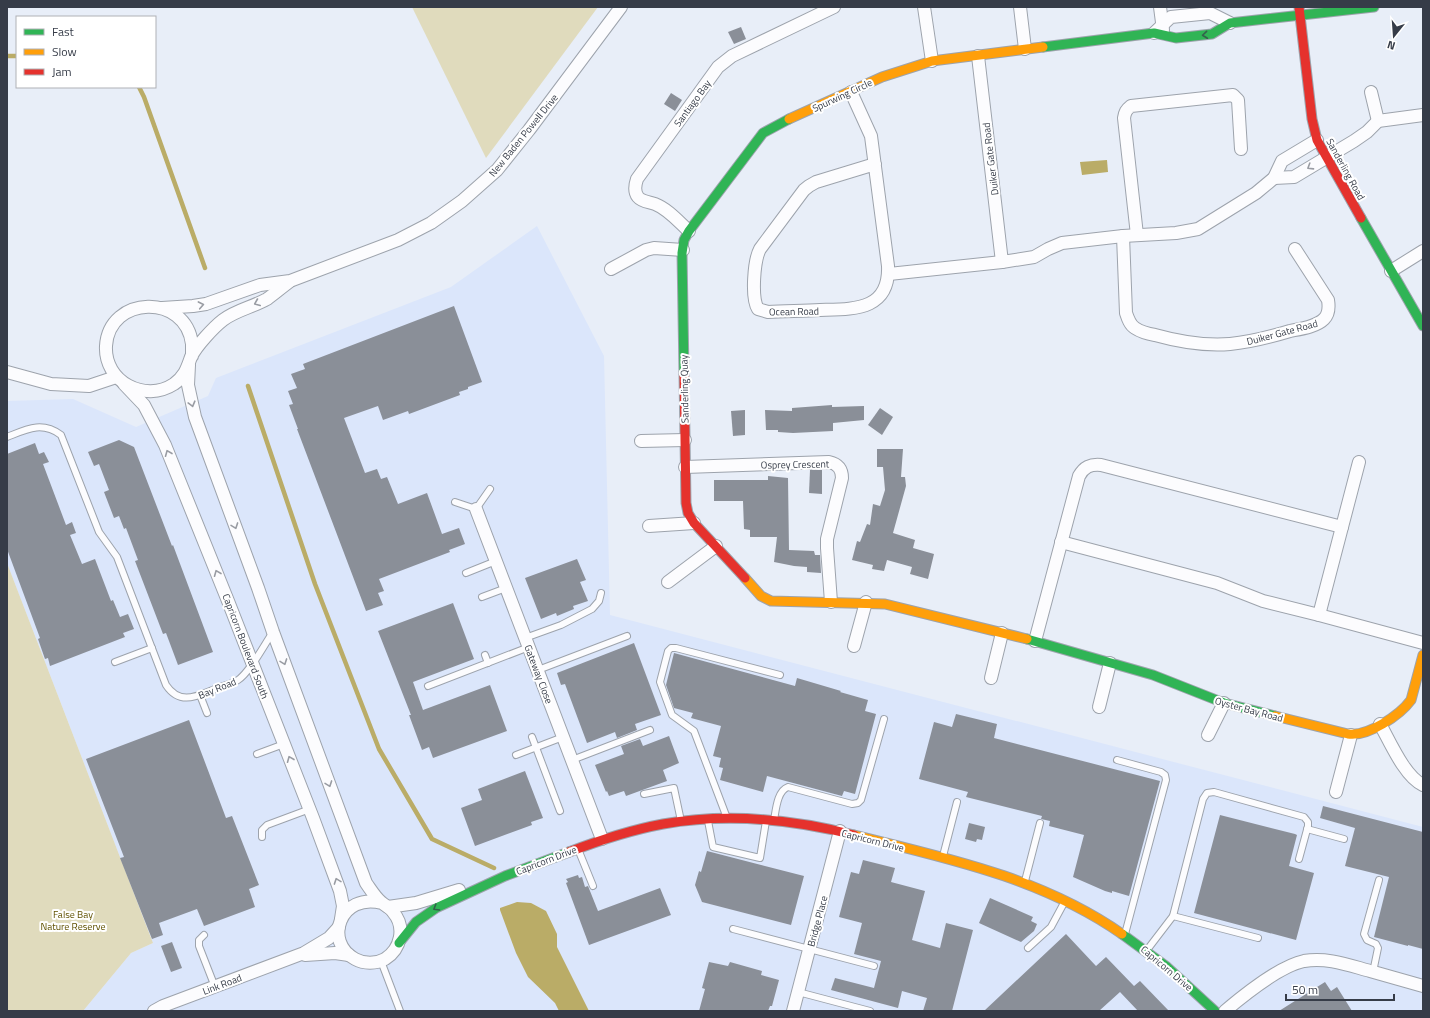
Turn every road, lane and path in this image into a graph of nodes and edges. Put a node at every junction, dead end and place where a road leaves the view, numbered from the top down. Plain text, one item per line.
1 (621, 7) edge
2 (834, 7) edge
3 (924, 7) edge
4 (1020, 7) edge
5 (1160, 7) edge
6 (1374, 7) edge
7 (1299, 11) edge
8 (1230, 23) junction
9 (1160, 31) junction
10 (1025, 49) junction
11 (978, 56) junction
12 (932, 61) junction
13 (851, 92) junction
14 (1371, 92) dead end
15 (1423, 115) edge
16 (1378, 121) junction
17 (1317, 140) junction
18 (1241, 149) dead end
19 (1326, 157) junction
20 (875, 164) junction
21 (1274, 178) junction
22 (689, 231) junction
23 (1137, 235) junction
24 (1123, 236) junction
25 (682, 250) junction
26 (1295, 250) dead end
27 (1422, 251) edge
28 (1002, 262) junction
29 (611, 269) dead end
30 (1391, 272) junction
31 (889, 274) junction
32 (290, 281) junction
33 (162, 308) junction
34 (1423, 326) edge
35 (683, 339) joint
36 (190, 361) junction
37 (7, 372) edge
38 (120, 380) junction
39 (7, 437) edge
40 (684, 440) junction
41 (641, 441) dead end
42 (1358, 462) dead end
43 (685, 467) junction
44 (490, 489) dead end
45 (455, 502) dead end
46 (476, 509) junction
47 (694, 522) junction
48 (649, 526) dead end
49 (1342, 528) junction
50 (1062, 542) junction
51 (716, 546) junction
52 (496, 561) junction
53 (466, 572) dead end
54 (668, 582) dead end
55 (506, 588) junction
56 (601, 593) dead end
57 (482, 597) dead end
58 (830, 602) junction
59 (866, 602) junction
60 (1319, 614) junction
61 (273, 632) junction
62 (1002, 633) junction
63 (627, 636) dead end
64 (1035, 641) junction
65 (527, 643) junction
66 (1423, 643) edge
67 (854, 646) dead end
68 (152, 648) junction
69 (484, 655) dead end
70 (1423, 655) edge
71 (115, 662) dead end
72 (252, 663) junction
73 (488, 663) junction
74 (1110, 663) junction
75 (538, 670) junction
76 (780, 675) dead end
77 (991, 678) dead end
78 (428, 686) dead end
79 (200, 695) junction
80 (1224, 703) junction
81 (1099, 707) dead end
82 (207, 713) dead end
83 (884, 719) dead end
84 (1380, 724) junction
85 (650, 730) dead end
86 (1208, 735) dead end
87 (1351, 735) junction
88 (563, 737) junction
89 (532, 738) dead end
90 (284, 744) junction
91 (535, 747) junction
92 (256, 754) dead end
93 (516, 754) dead end
94 (572, 760) junction
95 (1118, 760) dead end
96 (1423, 785) edge
97 (1336, 792) dead end
98 (644, 794) dead end
99 (957, 802) dead end
100 (310, 809) junction
101 (560, 811) dead end
102 (727, 818) junction
103 (707, 819) junction
104 (770, 819) junction
105 (681, 821) junction
106 (1040, 822) dead end
107 (1307, 829) junction
108 (840, 831) junction
109 (262, 836) dead end
110 (602, 839) junction
111 (1344, 839) dead end
112 (578, 848) junction
113 (943, 858) junction
114 (1299, 859) dead end
115 (497, 879) junction
116 (1378, 880) dead end
117 (1024, 883) junction
118 (593, 886) dead end
119 (1065, 901) junction
120 (385, 905) junction
121 (1172, 916) junction
122 (340, 923) junction
123 (733, 929) dead end
124 (1125, 934) junction
125 (204, 935) dead end
126 (1258, 938) dead end
127 (399, 943) junction
128 (1028, 948) dead end
129 (809, 949) junction
130 (1147, 950) junction
131 (350, 955) junction
132 (290, 958) junction
133 (381, 961) junction
134 (874, 966) dead end
135 (1373, 972) junction
136 (1423, 986) edge
137 (215, 987) junction
138 (798, 992) junction
139 (154, 1011) edge
140 (400, 1011) edge
141 (793, 1011) edge
142 (870, 1011) edge
143 (1215, 1011) edge
144 (1225, 1011) edge

1 - 32 street, New Baden Powell Drive
2 - 22 street, Santiago Bay
3 - 12 street
4 - 10 street
5 - 9 street
6 - 7 street, Spurwing Circle
7 - 8 street, Spurwing Circle
7 - 17 street, Sanderling Road
8 -> 9 street, Spurwing Circle
8 - 9 street, Spurwing Circle
9 - 10 street, Spurwing Circle
10 - 11 street, Spurwing Circle
11 - 12 street, Spurwing Circle
11 - 28 street, Duiker Gate Road
12 - 13 street, Spurwing Circle
13 - 20 street
13 - 22 street, Spurwing Circle
14 - 16 street
15 - 16 street
16 - 19 street
17 - 19 street, Sanderling Road
17 - 21 street
18 - 23 street
19 -> 21 street
19 - 30 street, Sanderling Road
20 - 31 street
20 - 31 street, Ocean Road
21 - 23 street
22 - 25 street, Spurwing Circle
23 - 24 street
24 - 26 street, Duiker Gate Road
24 - 28 street
25 - 29 street
25 - 35 street, Spurwing Circle
27 - 30 street
28 - 31 street
30 - 34 street, Sanderling Road
33 -> 32 street, New Baden Powell Drive
32 -> 36 street, New Baden Powell Drive
33 - 36 street
33 - 38 street
35 - 40 street, Sanderling Quay
36 - 38 street
36 -> 61 street
37 - 38 street
72 -> 38 street, Capricorn Boulevard South
39 - 68 lane
40 - 41 street
40 - 43 street, Sanderling Quay
42 - 49 street
43 - 47 street, Sanderling Quay
43 - 58 street, Osprey Crescent
44 - 46 lane
45 - 46 lane
46 - 52 street, Gateway Close
47 - 48 street
47 - 51 street, Sanderling Quay
49 - 50 street
49 - 60 street
50 - 60 street
50 - 64 street
51 - 54 street
51 - 58 street, Sanderling Quay
52 - 53 lane
52 - 55 street, Gateway Close
55 - 57 lane
55 - 65 street, Gateway Close
56 - 65 lane
58 - 59 street
59 - 62 street, Oyster Bay Road
59 - 67 street
60 - 66 street
61 - 72 lane, Bay Road
61 -> 120 street
62 - 64 street, Oyster Bay Road
62 - 77 street
63 - 75 lane
64 - 74 street, Oyster Bay Road
65 - 73 lane
65 - 75 street, Gateway Close
68 - 71 lane
68 - 79 lane, Bay Road
69 - 73 lane
70 - 84 street
72 - 79 lane, Bay Road
72 - 90 street, Capricorn Boulevard South
73 - 78 lane
74 - 80 street, Oyster Bay Road
74 - 81 street
75 - 88 street, Gateway Close
76 - 102 lane
79 - 82 lane
80 - 86 street
80 - 87 street, Oyster Bay Road
83 - 104 lane
84 - 87 street
84 - 96 street
85 - 94 lane
87 - 97 street
88 - 91 lane
88 - 94 street, Gateway Close
89 - 91 lane
90 - 92 lane
100 -> 90 street, Capricorn Boulevard South
91 - 93 lane
91 - 101 lane
94 - 110 street, Gateway Close
95 - 124 lane
98 - 105 lane
99 - 113 lane
100 - 109 lane
122 -> 100 street, Capricorn Boulevard South
102 - 103 street, Capricorn Drive
102 - 104 street, Capricorn Drive
103 - 104 lane
103 - 105 street, Capricorn Drive
104 - 108 street, Capricorn Drive
105 - 110 street, Capricorn Drive
106 - 117 lane
107 - 111 lane
107 - 114 lane
107 - 121 lane
108 - 113 street, Capricorn Drive
108 - 129 street, Bridge Place
110 - 112 street, Capricorn Drive
112 - 115 street, Capricorn Drive
112 - 118 lane
113 - 117 street, Capricorn Drive
115 - 120 street, Capricorn Drive
115 -> 127 street, Capricorn Drive
116 - 135 lane
117 - 119 street, Capricorn Drive
119 - 124 street, Capricorn Drive
119 - 128 lane
120 - 122 street
120 - 127 street
121 - 126 lane
121 - 130 lane
122 - 131 street
122 - 132 street, Link Road
123 - 129 lane
124 - 130 street, Capricorn Drive
125 - 137 lane
127 - 133 street
129 - 134 lane
129 - 138 street, Bridge Place
130 - 143 street, Capricorn Drive
131 - 132 street, Link Road
131 - 133 street
132 - 137 street, Link Road
133 - 140 lane
135 - 136 street
135 - 144 street
137 - 139 street, Link Road
138 - 141 street, Bridge Place
138 - 142 lane

